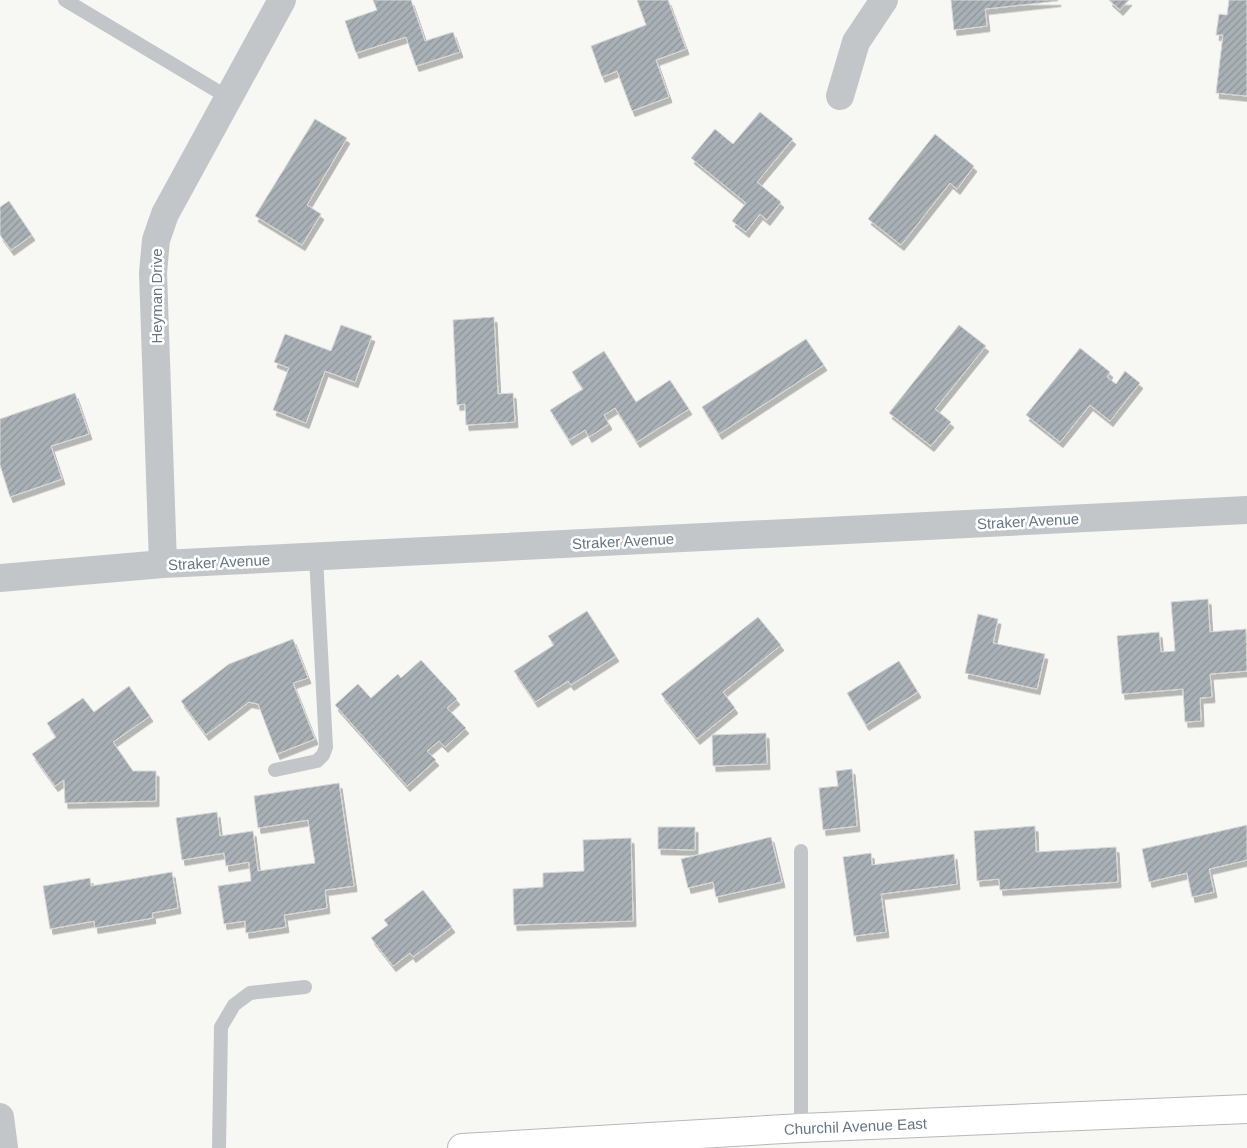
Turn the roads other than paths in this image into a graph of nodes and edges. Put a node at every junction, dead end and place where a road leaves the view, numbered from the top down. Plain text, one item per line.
1 (65, 0) edge
2 (282, 0) edge
3 (884, 0) edge
4 (840, 96) dead end
5 (229, 98) junction
6 (1247, 510) edge
7 (316, 557) junction
8 (163, 564) junction
9 (0, 578) edge
10 (275, 770) dead end
11 (801, 851) dead end
12 (305, 987) dead end
13 (1247, 1109) edge
14 (0, 1117) edge
15 (801, 1128) junction
16 (4, 1148) edge
17 (219, 1148) edge
18 (462, 1148) edge

1 - 5 lane
2 - 5 street, Heyman Drive
3 - 4 street
5 - 8 street, Heyman Drive
6 - 7 street, Straker Avenue
7 - 8 street, Straker Avenue
7 - 10 lane
8 - 9 street, Straker Avenue
11 - 15 lane
12 - 17 lane
13 - 15 main road, Churchil Avenue East
14 - 16 street
15 - 18 main road, Churchil Avenue East

